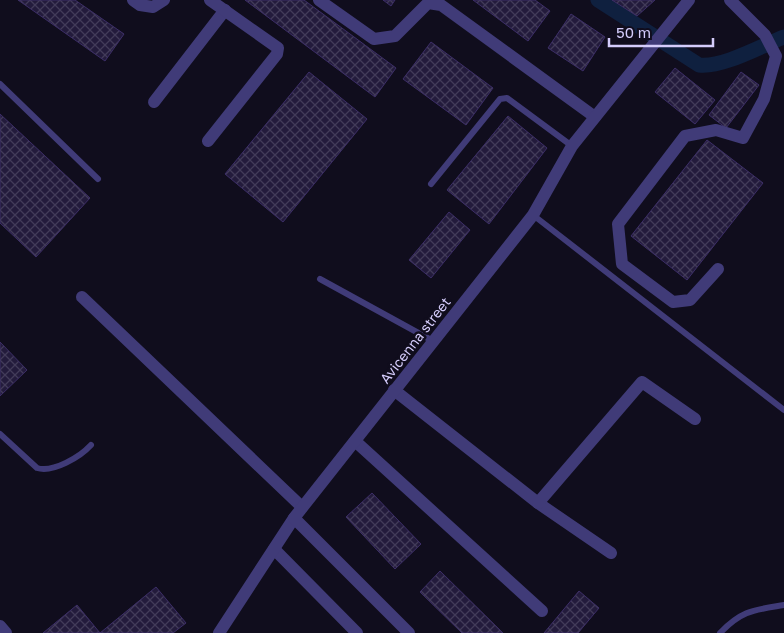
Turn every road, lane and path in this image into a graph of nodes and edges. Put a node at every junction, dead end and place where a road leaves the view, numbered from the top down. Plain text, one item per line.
1 (133, 0) edge
2 (164, 0) edge
3 (210, 0) edge
4 (319, 0) edge
5 (689, 0) edge
6 (730, 0) edge
7 (427, 2) edge
8 (225, 10) junction
9 (0, 84) edge
10 (154, 102) dead end
11 (595, 117) junction
12 (208, 141) dead end
13 (572, 146) junction
14 (98, 179) dead end
15 (431, 184) dead end
16 (533, 215) junction
17 (718, 269) dead end
18 (320, 279) dead end
19 (82, 297) dead end
20 (434, 341) junction
21 (394, 390) junction
22 (784, 410) edge
23 (695, 419) dead end
24 (0, 434) edge
25 (354, 440) junction
26 (91, 444) dead end
27 (538, 503) junction
28 (302, 507) junction
29 (294, 518) junction
30 (274, 549) junction
31 (612, 553) dead end
32 (784, 604) edge
33 (542, 611) dead end
34 (0, 626) edge
35 (6, 633) edge
36 (219, 633) edge
37 (357, 633) edge
38 (410, 633) edge
39 (720, 633) edge

1 - 2 street
3 - 8 street
4 - 7 street
5 - 11 street, Avicenna street
6 - 17 street
7 - 11 street
8 - 10 street
8 - 12 street
9 - 14 lane
11 - 13 street, Avicenna street
13 - 15 lane
13 - 16 street, Avicenna street
16 - 20 street, Avicenna street
16 - 22 lane
18 - 20 lane
19 - 28 street
20 - 21 street, Avicenna street
21 - 25 street, Avicenna street
21 - 27 street
23 - 27 street
24 - 26 lane
25 - 28 street, Avicenna street
25 - 33 street
27 - 31 street
28 - 29 street, Avicenna street
29 - 30 street, Avicenna street
29 - 38 street
30 - 36 street, Avicenna street
30 - 37 street
32 - 39 lane
34 - 35 street

